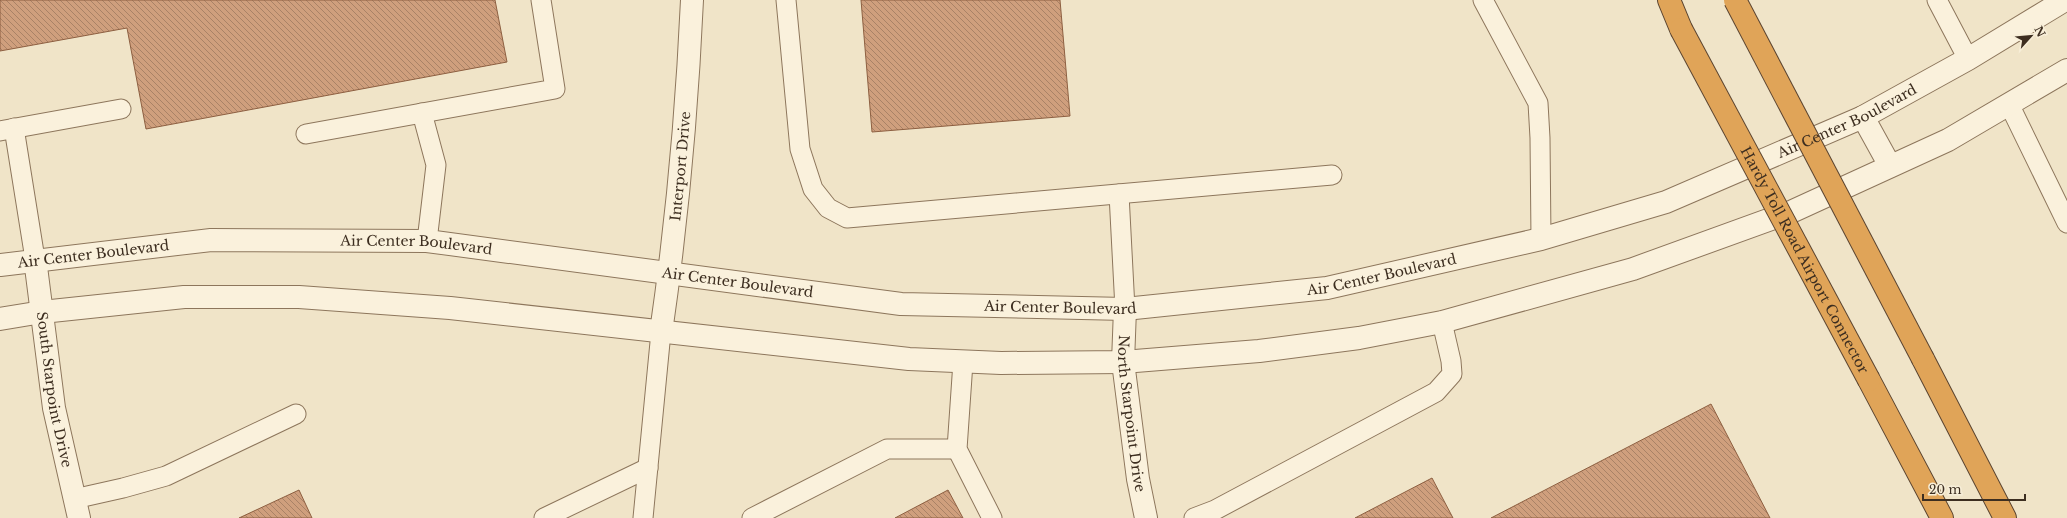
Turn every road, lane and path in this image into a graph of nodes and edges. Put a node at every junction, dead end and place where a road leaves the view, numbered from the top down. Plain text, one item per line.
1 (541, 0) edge
2 (692, 0) edge
3 (786, 0) edge
4 (1483, 0) edge
5 (1669, 0) edge
6 (1735, 0) edge
7 (1937, 0) edge
8 (2065, 0) edge
9 (1968, 59) junction
10 (2067, 70) edge
11 (2009, 104) junction
12 (121, 109) dead end
13 (422, 113) junction
14 (1863, 117) junction
15 (7, 130) edge
16 (306, 134) dead end
17 (1890, 166) junction
18 (1332, 175) dead end
19 (1119, 194) junction
20 (2067, 223) edge
21 (1541, 239) junction
22 (427, 241) junction
23 (35, 260) junction
24 (0, 265) edge
25 (669, 273) junction
26 (1125, 309) junction
27 (42, 312) junction
28 (0, 319) edge
29 (1442, 322) junction
30 (661, 332) junction
31 (963, 362) junction
32 (1123, 362) junction
33 (296, 414) dead end
34 (957, 450) junction
35 (648, 468) junction
36 (76, 508) edge
37 (1217, 514) edge
38 (544, 518) edge
39 (643, 518) edge
40 (752, 518) edge
41 (992, 518) edge
42 (1146, 518) edge
43 (1194, 518) edge
44 (1942, 518) edge
45 (2005, 518) edge

1 - 13 lane
2 - 25 street, Interport Drive
3 - 19 lane
4 - 21 lane
5 - 44 highway, Hardy Toll Road Airport Connector, bridge
6 - 45 highway, bridge
7 - 9 lane
8 - 9 street, Air Center Boulevard
9 - 14 street, Air Center Boulevard
10 - 11 street
11 - 17 street
11 - 20 lane
12 - 15 lane
13 - 16 lane
13 - 22 lane
14 - 17 street
14 - 21 street, Air Center Boulevard
15 - 23 lane
17 - 29 street
18 - 19 lane
19 - 26 lane
21 - 26 street, Air Center Boulevard
22 - 23 street, Air Center Boulevard
22 - 25 street, Air Center Boulevard
23 - 24 street, Air Center Boulevard
23 - 27 street, South Starpoint Drive
25 - 26 street, Air Center Boulevard
25 - 30 street, Interport Drive
26 - 32 street, North Starpoint Drive
27 - 28 street
27 - 30 street
27 - 36 street, South Starpoint Drive
29 - 32 street
29 - 37 lane
30 - 31 street
30 - 35 lane
31 - 32 street
31 - 34 lane
32 - 42 street, North Starpoint Drive
33 - 36 lane
34 - 40 lane
34 - 41 lane
35 - 38 lane
35 - 39 lane
37 - 43 lane

